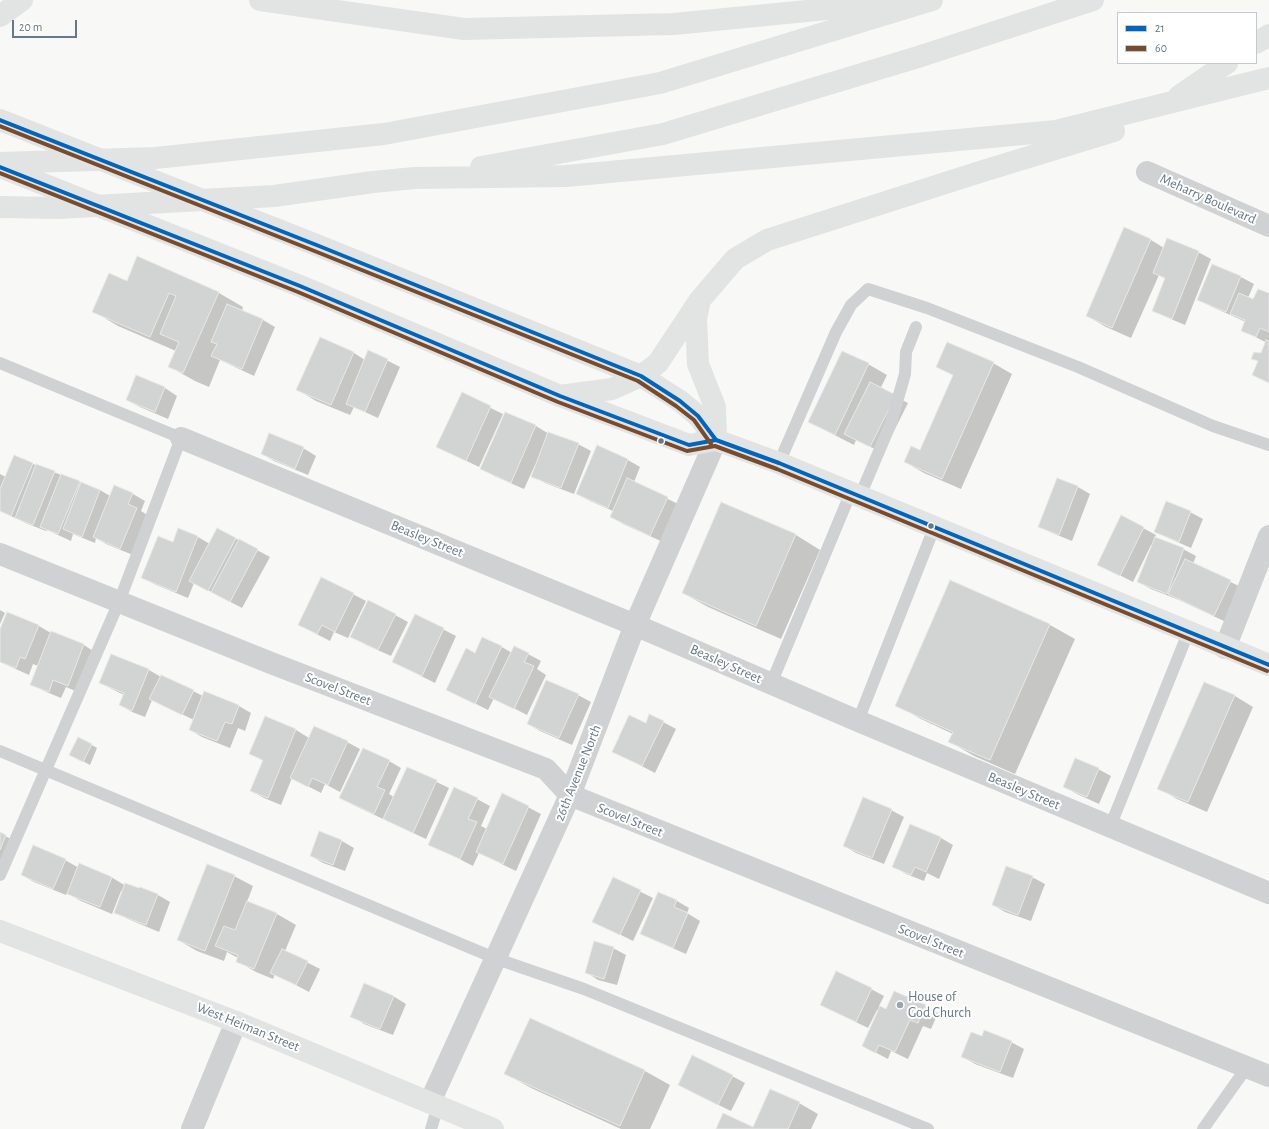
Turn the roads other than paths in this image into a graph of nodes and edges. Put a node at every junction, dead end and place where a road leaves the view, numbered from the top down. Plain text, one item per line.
1 (8, 0) edge
2 (22, 0) edge
3 (260, 0) edge
4 (921, 0) edge
5 (932, 0) edge
6 (1093, 0) edge
7 (0, 3) edge
8 (0, 16) edge
9 (1269, 35) edge
10 (1257, 42) edge
11 (1226, 64) edge
12 (1269, 78) edge
13 (0, 120) edge
14 (0, 163) edge
15 (0, 167) edge
16 (1147, 172) dead end
17 (415, 178) junction
18 (0, 207) edge
19 (1269, 226) edge
20 (699, 300) junction
21 (916, 327) dead end
22 (0, 363) edge
23 (641, 376) junction
24 (560, 396) junction
25 (181, 438) junction
26 (716, 440) junction
27 (1269, 445) edge
28 (779, 462) junction
29 (856, 494) junction
30 (934, 528) junction
31 (1267, 546) edge
32 (0, 554) edge
33 (119, 602) junction
34 (635, 624) junction
35 (1188, 633) junction
36 (1225, 648) junction
37 (1269, 665) edge
38 (771, 684) junction
39 (858, 721) junction
40 (0, 751) edge
41 (45, 770) junction
42 (570, 796) junction
43 (1110, 827) junction
44 (0, 875) edge
45 (1269, 893) edge
46 (0, 931) edge
47 (497, 959) junction
48 (236, 1022) junction
49 (1247, 1067) junction
50 (1269, 1076) edge
51 (434, 1104) junction
52 (192, 1129) edge
53 (431, 1129) edge
54 (493, 1129) edge
55 (928, 1129) edge
56 (1203, 1129) edge

1 - 7 main road
2 - 8 main road
3 - 4 main road
5 - 14 main road
6 - 17 main road
9 - 10 main road
11 - 20 main road
12 - 17 main road
13 - 23 main road
15 - 24 main road
16 - 19 street, Meharry Boulevard
17 - 18 main road
20 - 23 main road
20 - 26 main road
21 - 29 lane
22 - 25 lane
23 - 24 main road
23 - 26 main road
24 - 26 main road
25 - 33 lane
25 - 34 street, Beasley Street
26 - 28 main road
26 - 34 street, 26th Avenue North
27 - 28 lane
28 - 29 main road
29 - 30 main road
29 - 38 lane
30 - 35 main road
30 - 39 lane
31 - 36 street
32 - 33 street, Scovel Street
33 - 41 lane
33 - 42 street, Scovel Street
34 - 38 street, Beasley Street
34 - 42 street, 26th Avenue North
35 - 36 main road
35 - 43 lane
36 - 37 main road
38 - 39 street, Beasley Street
39 - 43 street, Beasley Street
40 - 41 lane
41 - 44 lane
41 - 47 lane
42 - 47 street, 26th Avenue North
42 - 49 street, Scovel Street
43 - 45 street, Beasley Street
46 - 48 main road, West Heiman Street
47 - 51 street, 26th Avenue North
47 - 55 lane
48 - 51 main road, West Heiman Street
48 - 52 street
49 - 50 street, Scovel Street
49 - 56 lane
51 - 53 lane
51 - 54 main road, West Heiman Street

